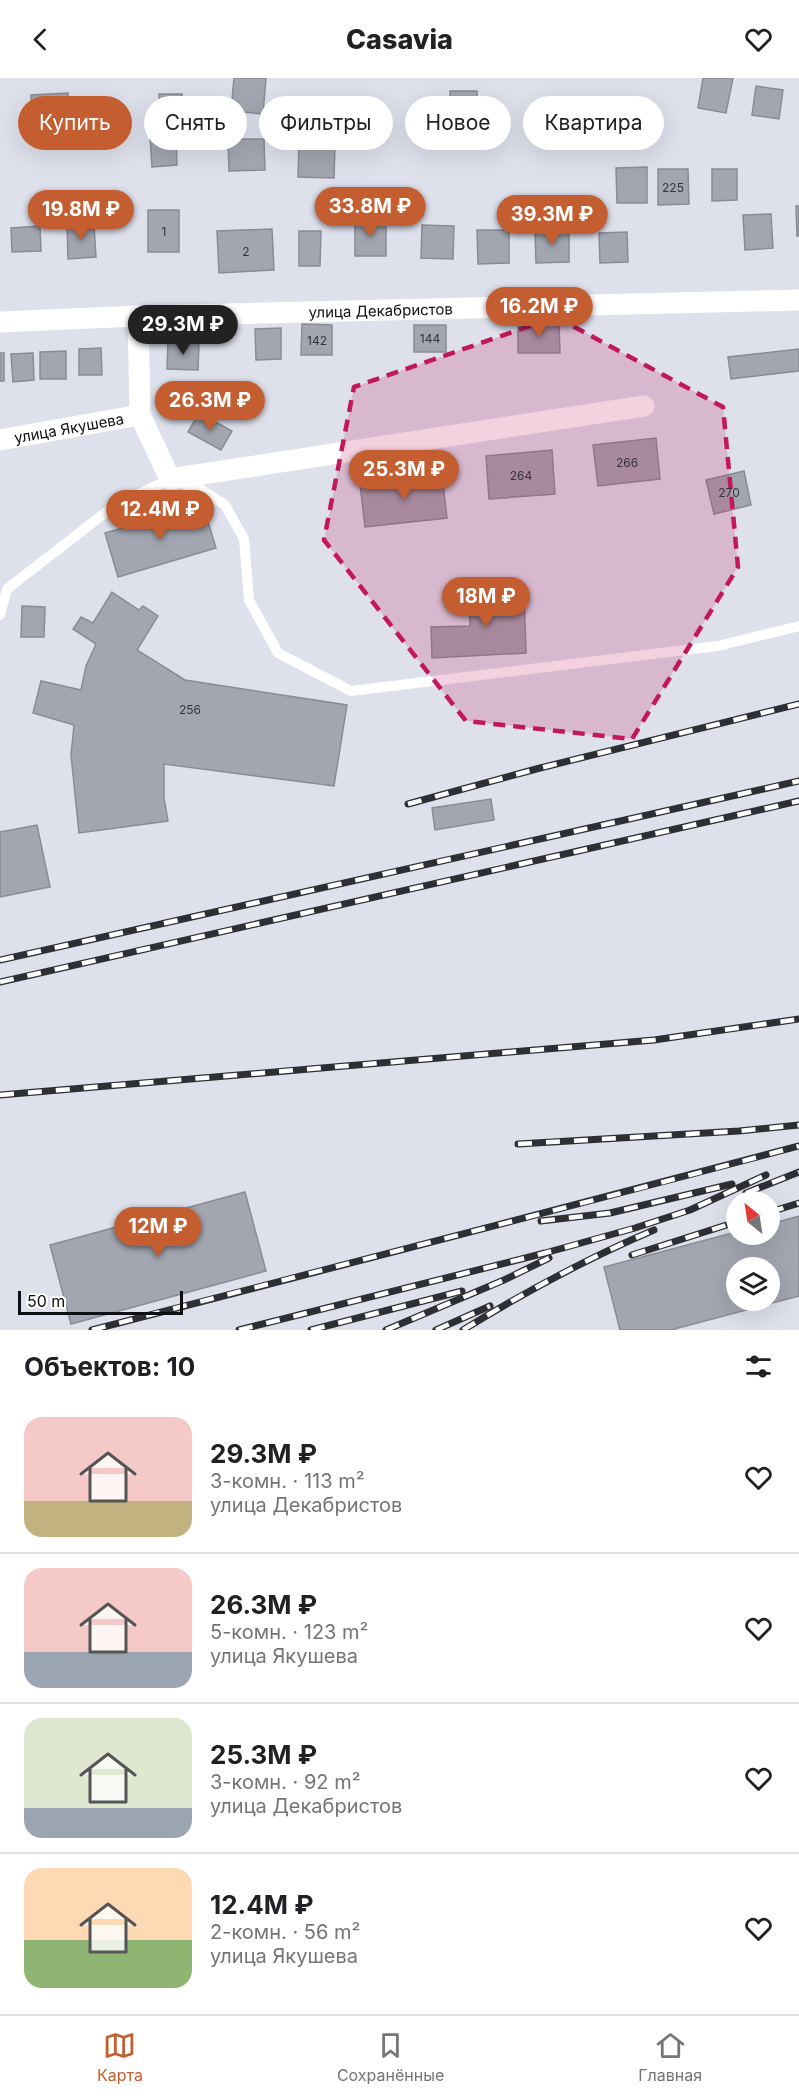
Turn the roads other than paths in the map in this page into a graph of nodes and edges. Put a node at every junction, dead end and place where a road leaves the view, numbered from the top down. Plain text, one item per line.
1 (799, 300) edge
2 (138, 316) junction
3 (0, 322) edge
4 (644, 406) dead end
5 (140, 416) junction
6 (0, 440) edge
7 (170, 479) junction
8 (0, 615) edge
9 (799, 626) edge

1 - 2 street, улица Декабристов
2 - 3 street, улица Декабристов
2 - 5 street
4 - 7 street
5 - 6 street, улица Якушева
5 - 7 street
7 - 8 lane
7 - 9 lane

